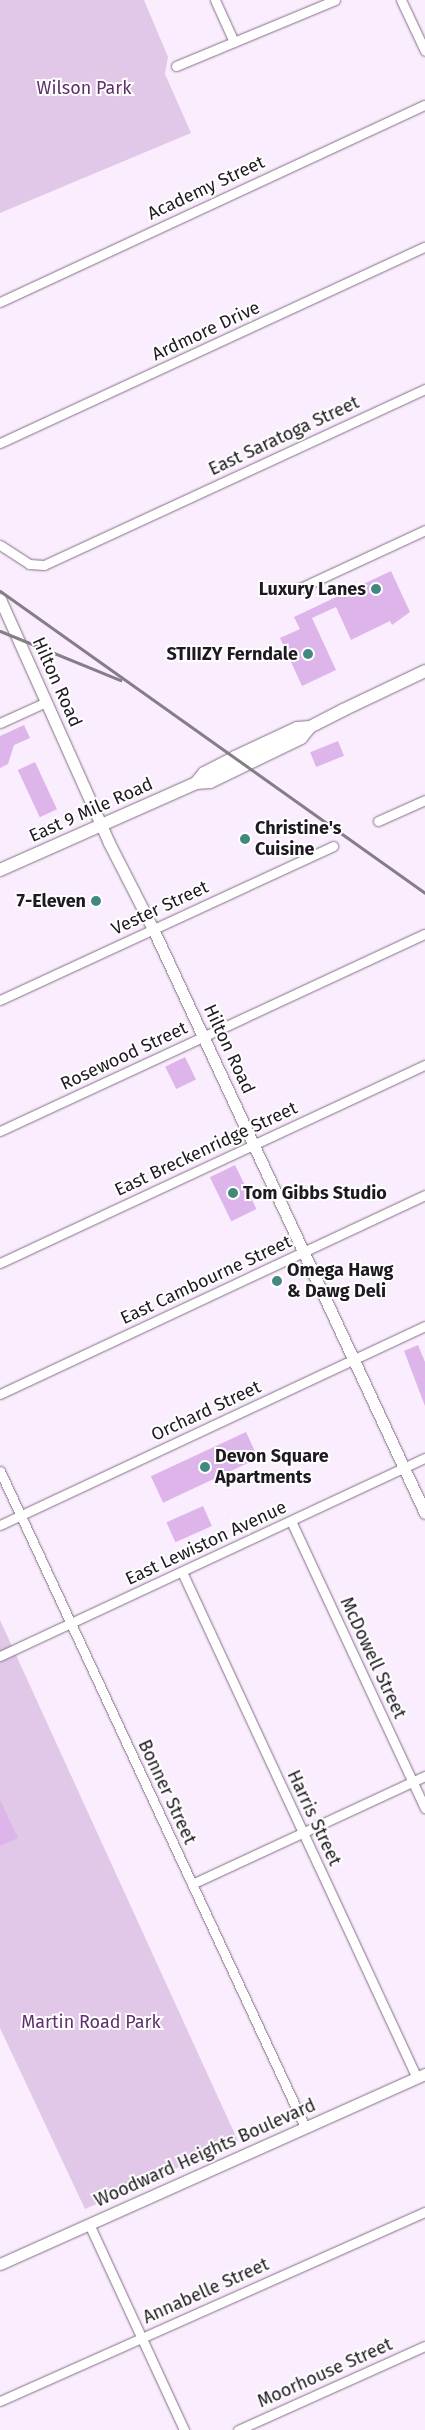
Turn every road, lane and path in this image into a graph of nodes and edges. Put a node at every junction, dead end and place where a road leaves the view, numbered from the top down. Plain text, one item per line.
1 (215, 0) edge
2 (335, 0) edge
3 (401, 0) edge
4 (234, 42) junction
5 (425, 51) edge
6 (176, 66) dead end
7 (425, 105) edge
8 (425, 247) edge
9 (0, 302) edge
10 (425, 389) edge
11 (0, 443) edge
12 (425, 530) edge
13 (0, 545) edge
14 (298, 589) dead end
15 (0, 600) edge
16 (425, 671) edge
17 (46, 702) junction
18 (0, 723) edge
19 (425, 800) edge
20 (378, 821) dead end
21 (101, 825) junction
22 (333, 846) dead end
23 (0, 870) edge
24 (154, 929) junction
25 (425, 934) edge
26 (0, 1000) edge
27 (204, 1036) junction
28 (425, 1065) edge
29 (0, 1132) edge
30 (253, 1145) junction
31 (425, 1195) edge
32 (304, 1252) junction
33 (0, 1263) edge
34 (425, 1326) edge
35 (354, 1360) junction
36 (0, 1394) edge
37 (425, 1458) edge
38 (404, 1468) junction
39 (0, 1471) edge
40 (425, 1513) edge
41 (21, 1516) junction
42 (291, 1521) junction
43 (0, 1525) edge
44 (182, 1572) junction
45 (71, 1623) junction
46 (0, 1656) edge
47 (425, 1776) edge
48 (413, 1782) junction
49 (425, 1808) edge
50 (304, 1832) junction
51 (192, 1884) junction
52 (421, 2076) edge
53 (305, 2127) junction
54 (425, 2212) edge
55 (89, 2224) junction
56 (0, 2264) edge
57 (142, 2338) junction
58 (425, 2346) edge
59 (0, 2402) edge
60 (184, 2430) edge
61 (238, 2430) edge

1 - 4 street
2 - 4 street
3 - 5 street
4 - 6 street
7 - 9 street, Academy Street
8 - 11 street, Ardmore Drive
10 - 13 street, East Saratoga Street
12 - 14 street
15 - 17 street, Hilton Road
16 - 21 main road, East 9 Mile Road
17 - 18 street
17 - 21 street, Hilton Road
19 - 20 street
21 - 23 main road, East 9 Mile Road
21 - 24 street, Hilton Road
22 - 24 street, Vester Street
24 - 26 street, Vester Street
24 - 27 street, Hilton Road
25 - 27 street, Rosewood Street
27 - 29 street, Rosewood Street
27 - 30 street, Hilton Road
28 - 30 street, East Breckenridge Street
30 - 32 street, Hilton Road
30 - 33 street, East Breckenridge Street
31 - 32 street, East Cambourne Street
32 - 35 street, Hilton Road
32 - 36 street, East Cambourne Street
34 - 35 street, Orchard Street
35 - 38 street, Hilton Road
35 - 41 street, Orchard Street
37 - 38 street, East Lewiston Avenue
38 - 40 street, Hilton Road
38 - 42 street, East Lewiston Avenue
39 - 41 street, Bonner Street
41 - 43 street, Orchard Street
41 - 45 street, Bonner Street
42 - 44 street, East Lewiston Avenue
42 - 48 street, McDowell Street
44 - 45 street, East Lewiston Avenue
44 - 50 street, Harris Street
45 - 46 street, East Lewiston Avenue
45 - 51 street, Bonner Street
47 - 48 street
48 - 49 street, McDowell Street
48 - 50 street
50 - 51 street
50 - 52 street, Harris Street
51 - 53 street, Bonner Street
52 - 53 street, Woodward Heights Boulevard
53 - 55 street, Woodward Heights Boulevard
54 - 57 street, Annabelle Street
55 - 56 street, Woodward Heights Boulevard
55 - 57 street
57 - 59 street, Annabelle Street
57 - 60 street
58 - 61 street, Moorhouse Street

